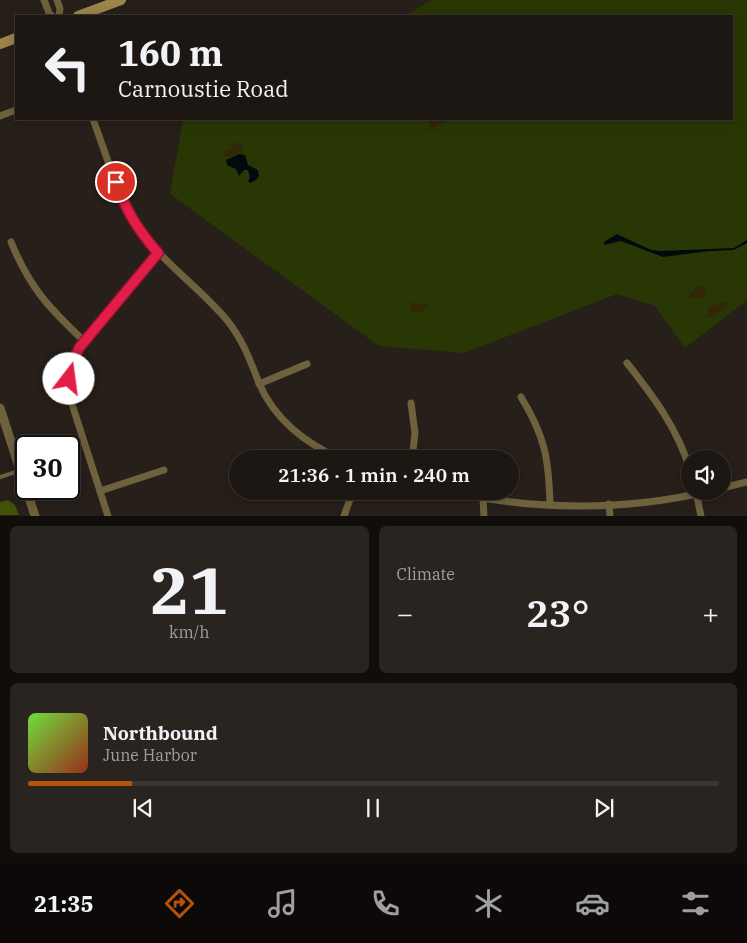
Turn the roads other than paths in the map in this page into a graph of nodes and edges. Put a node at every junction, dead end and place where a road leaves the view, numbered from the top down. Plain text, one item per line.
1 (44, 0) edge
2 (57, 0) edge
3 (121, 0) edge
4 (51, 15) edge
5 (60, 15) edge
6 (81, 15) edge
7 (15, 38) edge
8 (0, 44) edge
9 (15, 110) edge
10 (0, 116) edge
11 (92, 120) edge
12 (11, 242) dead end
13 (158, 253) junction
14 (84, 341) junction
15 (627, 363) dead end
16 (308, 364) dead end
17 (260, 384) junction
18 (521, 397) dead end
19 (411, 403) dead end
20 (0, 408) edge
21 (3, 428) edge
22 (322, 450) edge
23 (413, 450) edge
24 (682, 450) edge
25 (15, 458) edge
26 (164, 470) dead end
27 (15, 472) edge
28 (0, 477) edge
29 (747, 482) edge
30 (731, 486) edge
31 (100, 490) junction
32 (681, 495) edge
33 (30, 500) edge
34 (350, 500) edge
35 (483, 500) edge
36 (502, 500) edge
37 (698, 500) edge
38 (609, 504) junction
39 (550, 505) junction
40 (35, 516) edge
41 (108, 516) edge
42 (344, 516) edge
43 (484, 516) edge
44 (610, 516) edge
45 (701, 516) edge

1 - 4 street
2 - 5 street
3 - 6 main road
7 - 8 main road
9 - 10 street
11 - 13 street
12 - 14 street
13 - 14 street
13 - 17 street
14 - 31 street
15 - 24 street
16 - 17 street
17 - 22 street
18 - 39 street
19 - 23 street
20 - 21 street
21 - 25 street
26 - 31 street
27 - 28 lane
29 - 30 street
31 - 41 street
32 - 38 street
33 - 40 street
34 - 42 street
35 - 43 street
36 - 39 street
37 - 45 street
38 - 39 street
38 - 44 street

